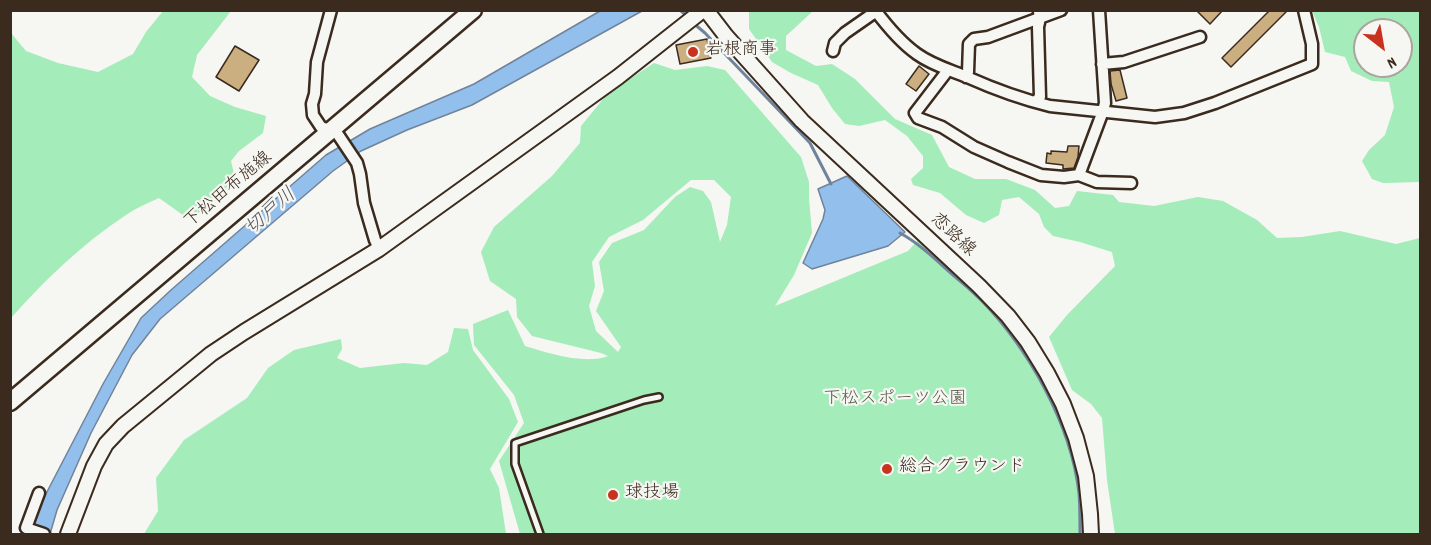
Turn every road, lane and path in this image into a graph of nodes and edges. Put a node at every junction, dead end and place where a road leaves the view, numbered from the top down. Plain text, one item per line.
1 (331, 10) edge
2 (473, 10) edge
3 (705, 10) edge
4 (1061, 10) edge
5 (1099, 10) edge
6 (1304, 10) edge
7 (876, 11) edge
8 (1039, 14) edge
9 (1200, 37) dead end
10 (833, 51) dead end
11 (1102, 64) junction
12 (948, 70) junction
13 (966, 77) junction
14 (1035, 102) junction
15 (1103, 111) junction
16 (337, 135) junction
17 (1079, 175) junction
18 (1131, 183) dead end
19 (379, 249) junction
20 (659, 397) dead end
21 (10, 402) edge
22 (39, 493) dead end
23 (26, 530) edge
24 (44, 534) edge
25 (68, 534) edge
26 (540, 534) edge
27 (1091, 534) edge

1 - 16 street
2 - 16 main road, 下松田布施線
3 - 19 street
3 - 27 street, 恋路線
4 - 8 street
5 - 11 street
6 - 15 street
7 - 10 street
7 - 12 street
8 - 13 street
8 - 14 street
9 - 11 street
11 - 15 street
12 - 13 street
12 - 17 street
13 - 14 street
14 - 15 street
15 - 17 street
16 - 19 street
16 - 21 main road, 下松田布施線
17 - 18 street
19 - 25 street
20 - 26 lane
22 - 23 street
23 - 24 street

